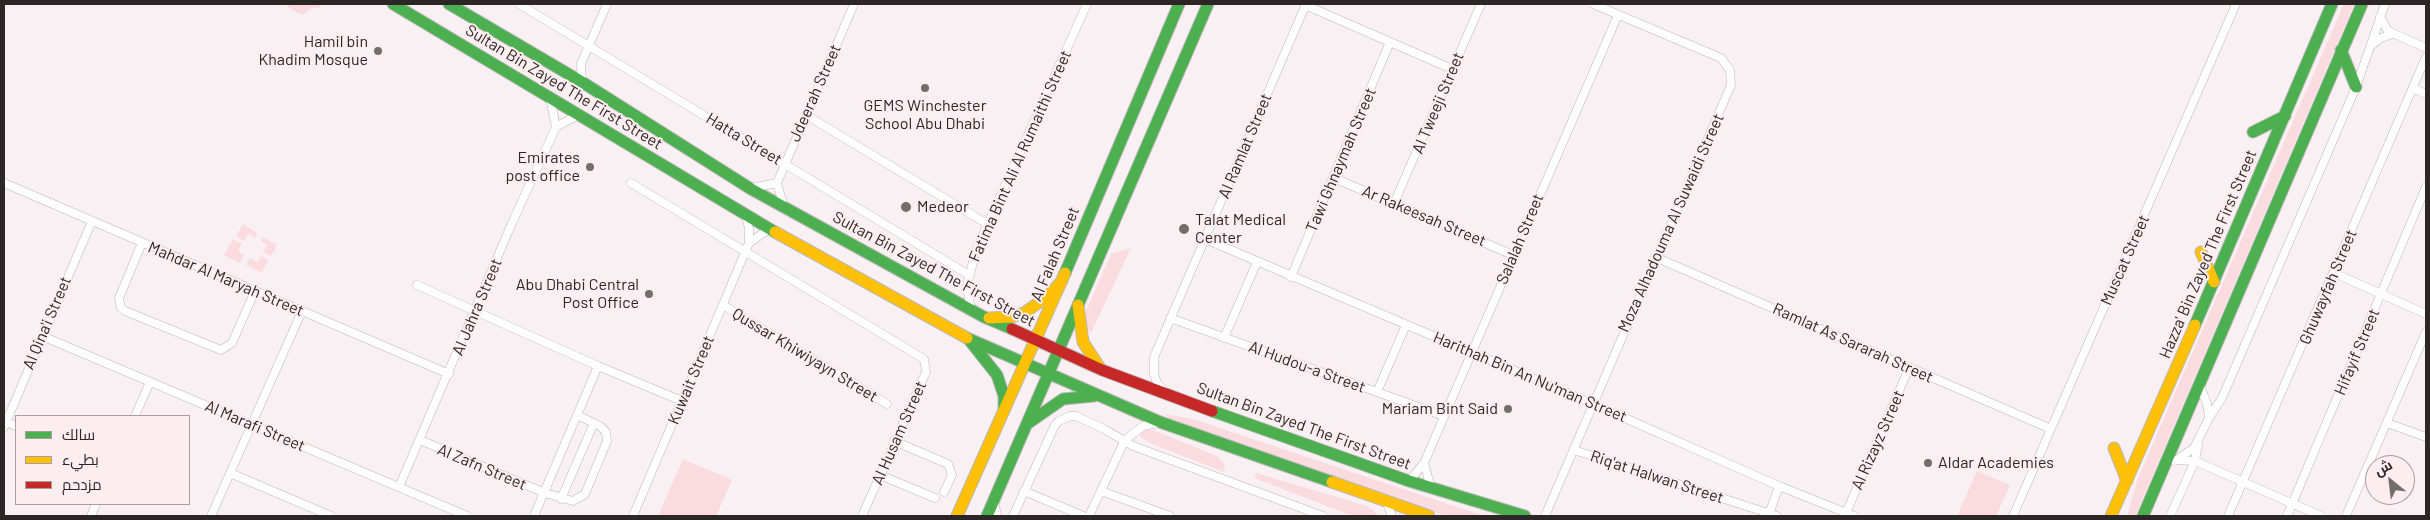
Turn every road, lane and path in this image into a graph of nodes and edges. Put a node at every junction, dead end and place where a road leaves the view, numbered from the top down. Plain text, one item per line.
1 (393, 4) edge
2 (449, 4) edge
3 (519, 4) edge
4 (607, 4) edge
5 (854, 4) edge
6 (1088, 4) edge
7 (1179, 4) edge
8 (1208, 4) edge
9 (1481, 4) edge
10 (1593, 4) edge
11 (2236, 4) edge
12 (2332, 4) edge
13 (2362, 4) edge
14 (2385, 4) edge
15 (1305, 5) edge
16 (1618, 15) junction
17 (2380, 17) junction
18 (2393, 34) junction
19 (1390, 42) junction
20 (589, 45) junction
21 (2370, 46) junction
22 (2426, 48) edge
23 (2341, 50) junction
24 (2426, 57) edge
25 (581, 64) junction
26 (1452, 69) junction
27 (568, 74) junction
28 (582, 82) junction
29 (2356, 87) junction
30 (2413, 88) junction
31 (2426, 94) edge
32 (550, 98) junction
33 (578, 115) junction
34 (806, 115) junction
35 (2285, 116) junction
36 (556, 128) junction
37 (2253, 132) dead end
38 (785, 163) junction
39 (1334, 178) junction
40 (4, 183) edge
41 (630, 183) dead end
42 (777, 183) junction
43 (2426, 187) edge
44 (751, 188) junction
45 (1394, 203) junction
46 (784, 207) junction
47 (746, 215) junction
48 (92, 220) junction
49 (989, 225) junction
50 (769, 229) junction
51 (1206, 239) junction
52 (749, 243) junction
53 (142, 244) junction
54 (2201, 252) dead end
55 (745, 253) junction
56 (1513, 255) junction
57 (1655, 257) junction
58 (1257, 262) junction
59 (2334, 273) junction
60 (969, 275) junction
61 (1291, 277) junction
62 (1062, 281) junction
63 (2214, 282) junction
64 (416, 285) dead end
65 (255, 292) junction
66 (2381, 294) junction
67 (723, 305) junction
68 (1078, 305) junction
69 (302, 311) junction
70 (971, 311) junction
71 (475, 312) junction
72 (2426, 314) edge
73 (984, 318) junction
74 (1170, 318) junction
75 (1406, 324) junction
76 (2426, 332) edge
77 (42, 336) junction
78 (967, 338) junction
79 (1224, 338) junction
80 (1035, 341) junction
81 (1059, 351) junction
82 (1472, 352) junction
83 (1024, 365) junction
84 (598, 366) junction
85 (1909, 368) junction
86 (1102, 370) junction
87 (449, 374) junction
88 (1048, 375) junction
89 (150, 382) junction
90 (2199, 383) junction
91 (1377, 392) junction
92 (1099, 396) junction
93 (1169, 396) junction
94 (682, 401) junction
95 (886, 404) dead end
96 (1593, 404) junction
97 (1004, 409) junction
98 (135, 415) edge
99 (577, 415) junction
100 (1444, 416) junction
101 (2209, 418) junction
102 (1160, 422) junction
103 (4, 423) edge
104 (594, 423) junction
105 (2387, 423) junction
106 (251, 424) junction
107 (1027, 424) junction
108 (2051, 429) junction
109 (2426, 437) edge
110 (420, 440) junction
111 (1125, 440) junction
112 (2199, 440) junction
113 (894, 441) junction
114 (2114, 448) dead end
115 (1574, 450) junction
116 (2177, 460) junction
117 (2195, 462) junction
118 (1424, 463) junction
119 (2164, 465) junction
120 (230, 473) junction
121 (880, 475) junction
122 (1409, 481) junction
123 (2127, 482) junction
124 (2243, 482) junction
125 (1779, 486) junction
126 (399, 487) junction
127 (1431, 488) junction
128 (1024, 491) junction
129 (1101, 491) junction
130 (944, 492) dead end
131 (545, 493) junction
132 (935, 498) dead end
133 (561, 499) junction
134 (994, 501) junction
135 (1386, 501) junction
136 (2292, 504) junction
137 (1846, 513) junction
138 (1773, 515) edge
139 (212, 516) edge
140 (331, 516) edge
141 (467, 516) edge
142 (534, 516) edge
143 (633, 516) edge
144 (862, 516) edge
145 (957, 516) edge
146 (987, 516) edge
147 (997, 516) edge
148 (1013, 516) edge
149 (1083, 516) edge
150 (1089, 516) edge
151 (1170, 516) edge
152 (1323, 516) edge
153 (1392, 516) edge
154 (1428, 516) edge
155 (1524, 516) edge
156 (1545, 516) edge
157 (1854, 516) edge
158 (2013, 516) edge
159 (2111, 516) edge
160 (2143, 516) edge
161 (2170, 516) edge
162 (2228, 516) edge
163 (2287, 516) edge
164 (2321, 516) edge
165 (2346, 516) edge

1 - 32 main road, Sultan Bin Zayed The First Street
2 - 27 main road, Sultan Bin Zayed The First Street
3 - 20 street, Hatta Street
4 - 20 street
5 - 34 street, Jdeerah Street
6 - 49 street, Fatima Bint Ali Al Rumaithi Street
7 - 62 main road, Al Falah Street
8 - 68 main road
9 - 26 street, Al Tweeji Street
10 - 16 street, Moza Alhadouma Al Suwaidi Street
11 - 108 street, Muscat Street
12 - 35 main road, Hazza' Bin Zayed The First Street
13 - 23 main road
14 - 17 street
15 - 19 street
15 - 51 street, Al Ramlat Street
16 - 56 street, Salalah Street
16 - 57 street, Moza Alhadouma Al Suwaidi Street
17 - 18 street
17 - 21 street
18 - 21 street
18 - 22 street
19 - 26 street
19 - 39 street, Tawi Ghnaymah Street
20 - 25 street
20 - 38 street, Hatta Street
21 - 29 street
23 - 29 main road
23 - 90 main road
24 - 30 street, Ghuwayfah Street
25 - 27 street
25 - 28 street
26 - 45 street, Al Tweeji Street
27 - 28 main road, Sultan Bin Zayed The First Street
28 - 44 main road, Sultan Bin Zayed The First Street
29 - 101 street
30 - 31 street
30 - 59 street, Ghuwayfah Street
32 - 33 main road, Sultan Bin Zayed The First Street
32 - 36 street
33 - 36 street
33 - 47 main road, Sultan Bin Zayed The First Street
34 - 38 street, Jdeerah Street
34 - 49 street
35 - 37 main road
35 - 63 main road, Hazza' Bin Zayed The First Street
36 - 71 street, Al Jahra Street
38 - 42 street, Jdeerah Street
38 - 60 street, Hatta Street
39 - 45 street, Ar Rakeesah Street
39 - 61 street, Tawi Ghnaymah Street
40 - 48 street, Mahdar Al Maryah Street
41 - 55 street
42 - 44 street
42 - 46 street
43 - 66 street, Hifayif Street
44 - 46 main road, Sultan Bin Zayed The First Street
45 - 56 street, Ar Rakeesah Street
46 - 70 main road, Sultan Bin Zayed The First Street
47 - 50 main road, Sultan Bin Zayed The First Street
47 - 52 street, Kuwait Street
48 - 53 street, Mahdar Al Maryah Street
48 - 77 street, Al Qina'i Street
49 - 60 street, Fatima Bint Ali Al Rumaithi Street
50 - 52 street
50 - 78 main road, Sultan Bin Zayed The First Street
51 - 58 street, Harithah Bin An Nu'man Street
51 - 74 street, Al Ramlat Street
52 - 55 street, Kuwait Street
53 - 65 street, Mahdar Al Maryah Street
53 - 65 street
54 - 63 main road
55 - 67 street, Kuwait Street
55 - 113 street, Al Husam Street
56 - 82 street, Salalah Street
57 - 85 street, Ramlat As Sararah Street
57 - 96 street, Moza Alhadouma Al Suwaidi Street
58 - 61 street, Harithah Bin An Nu'man Street
58 - 79 street
59 - 66 street
59 - 124 street, Ghuwayfah Street
60 - 70 street, Fatima Bint Ali Al Rumaithi Street
61 - 75 street, Harithah Bin An Nu'man Street
62 - 73 main road
62 - 80 main road, Al Falah Street
63 - 123 main road, Hazza' Bin Zayed The First Street
64 - 71 street
65 - 69 street, Mahdar Al Maryah Street
66 - 72 street
66 - 136 street, Hifayif Street
67 - 94 street, Kuwait Street
67 - 95 street, Qussar Khiwiyayn Street
68 - 81 main road
68 - 86 main road
69 - 87 street, Mahdar Al Maryah Street
69 - 106 street
70 - 73 main road, Sultan Bin Zayed The First Street
71 - 84 street
71 - 87 street, Al Jahra Street
73 - 80 main road, Sultan Bin Zayed The First Street
74 - 79 street, Al Hudou-a Street
74 - 93 street, Al Ramlat Street
75 - 82 street, Harithah Bin An Nu'man Street
75 - 91 street
76 - 105 street
77 - 89 street, Al Marafi Street
77 - 103 street, Al Qina'i Street
78 - 83 main road, Sultan Bin Zayed The First Street
78 - 97 main road
79 - 91 street, Al Hudou-a Street
80 - 81 main road, Sultan Bin Zayed The First Street
80 - 83 main road, Al Falah Street
81 - 86 main road, Sultan Bin Zayed The First Street
81 - 88 main road
82 - 96 street, Harithah Bin An Nu'man Street
82 - 100 street, Salalah Street
83 - 88 main road, Sultan Bin Zayed The First Street
83 - 97 main road, Al Falah Street
84 - 94 street
84 - 99 street
85 - 108 street, Ramlat As Sararah Street
85 - 137 street, Al Rizayz Street
86 - 93 main road, Sultan Bin Zayed The First Street
87 - 110 street, Al Jahra Street
88 - 92 main road, Sultan Bin Zayed The First Street
88 - 107 main road
89 - 98 street
89 - 106 street, Al Marafi Street
90 - 101 street
90 - 119 main road
91 - 100 street, Al Hudou-a Street
92 - 102 main road, Sultan Bin Zayed The First Street
92 - 107 main road
93 - 122 main road, Sultan Bin Zayed The First Street
94 - 143 street, Kuwait Street
96 - 115 street, Moza Alhadouma Al Suwaidi Street
96 - 125 street, Harithah Bin An Nu'man Street
97 - 145 main road, Al Falah Street
99 - 104 street
99 - 131 street
100 - 118 street, Salalah Street
101 - 112 street
102 - 111 street
102 - 135 main road, Sultan Bin Zayed The First Street
104 - 133 street
104 - 133 street
105 - 109 street
105 - 165 street
106 - 120 street
106 - 126 street, Al Marafi Street
107 - 134 main road
108 - 158 street, Muscat Street
110 - 126 street, Al Jahra Street
110 - 131 street, Al Zafn Street
111 - 128 street
111 - 129 street
111 - 152 street
112 - 116 street
112 - 117 street
113 - 121 street, Al Husam Street
113 - 130 street
114 - 123 main road
115 - 138 street, Riq'at Halwan Street
115 - 156 street, Moza Alhadouma Al Suwaidi Street
116 - 117 street
116 - 119 street
117 - 124 street
117 - 161 street
118 - 122 street, Salalah Street
118 - 127 street
119 - 160 main road
120 - 139 street
120 - 140 street
121 - 132 street
121 - 144 street, Al Husam Street
122 - 127 main road, Sultan Bin Zayed The First Street
123 - 159 main road, Hazza' Bin Zayed The First Street
124 - 136 street
124 - 162 street, Ghuwayfah Street
125 - 137 street, Harithah Bin An Nu'man Street
125 - 138 street, Riq'at Halwan Street
126 - 141 street, Al Marafi Street
127 - 155 main road, Sultan Bin Zayed The First Street
128 - 148 street
128 - 149 street
129 - 150 street
129 - 151 street
131 - 133 street, Al Zafn Street
131 - 142 street
134 - 146 main road
134 - 147 street
135 - 153 street
135 - 154 main road, Sultan Bin Zayed The First Street
136 - 163 street, Hifayif Street
136 - 164 street
137 - 157 street, Harithah Bin An Nu'man Street

